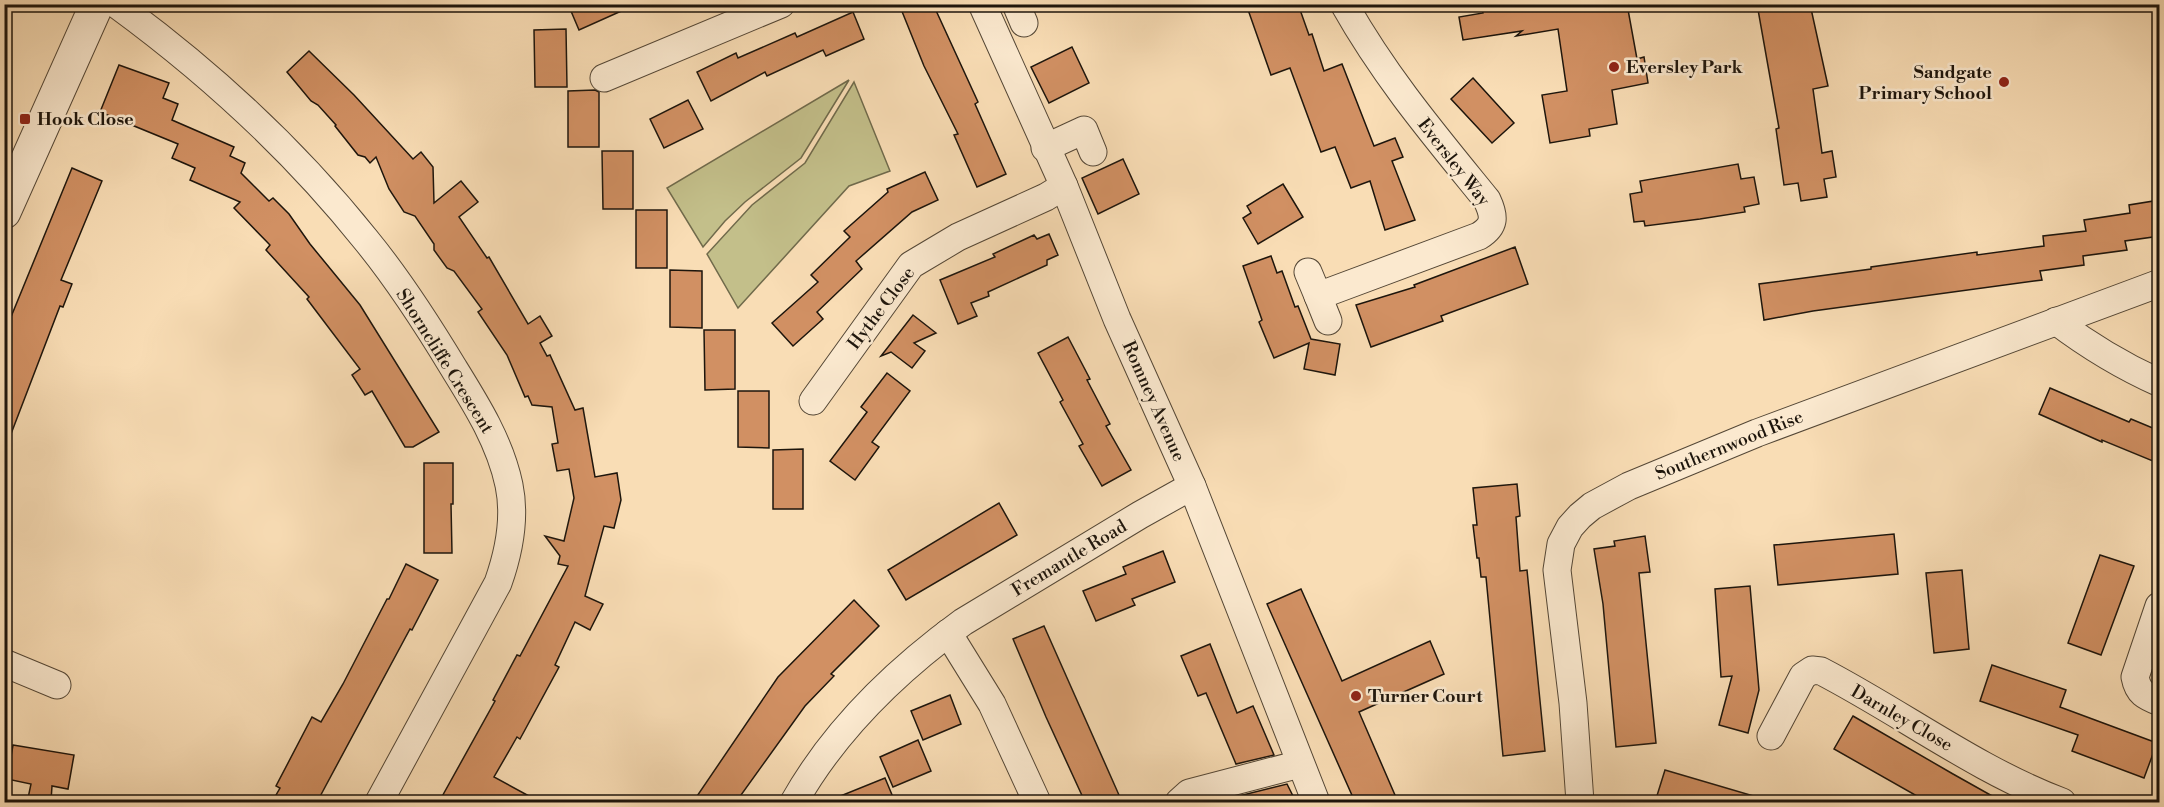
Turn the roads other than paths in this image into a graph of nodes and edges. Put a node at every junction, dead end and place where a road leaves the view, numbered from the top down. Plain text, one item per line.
1 (97, 4) edge
2 (116, 4) edge
3 (781, 4) edge
4 (1344, 4) edge
5 (990, 8) edge
6 (604, 78) dead end
7 (1045, 148) junction
8 (1093, 152) dead end
9 (1064, 186) junction
10 (4, 212) edge
11 (1308, 272) dead end
12 (2160, 283) edge
13 (2056, 321) junction
14 (2160, 383) edge
15 (813, 401) dead end
16 (1192, 486) junction
17 (2159, 606) edge
18 (948, 633) junction
19 (4, 663) edge
20 (57, 685) dead end
21 (2160, 702) edge
22 (1772, 736) dead end
23 (1300, 764) junction
24 (379, 802) edge
25 (794, 802) edge
26 (1037, 802) edge
27 (1179, 802) edge
28 (1316, 802) edge
29 (1580, 802) edge
30 (2062, 802) edge

1 - 10 street
2 - 24 street, Shorncliffe Crescent
3 - 6 street
4 - 11 street, Eversley Way
5 - 7 street, Romney Avenue
7 - 8 street
7 - 9 street, Romney Avenue
9 - 15 street, Hythe Close
9 - 16 street, Romney Avenue
12 - 13 street, Southernwood Rise
13 - 14 street
13 - 29 street, Southernwood Rise
16 - 18 street, Fremantle Road
16 - 23 street, Romney Avenue
17 - 21 street
18 - 25 street, Fremantle Road
18 - 26 street
19 - 20 street
22 - 30 street, Darnley Close
23 - 27 street
23 - 28 street, Romney Avenue

